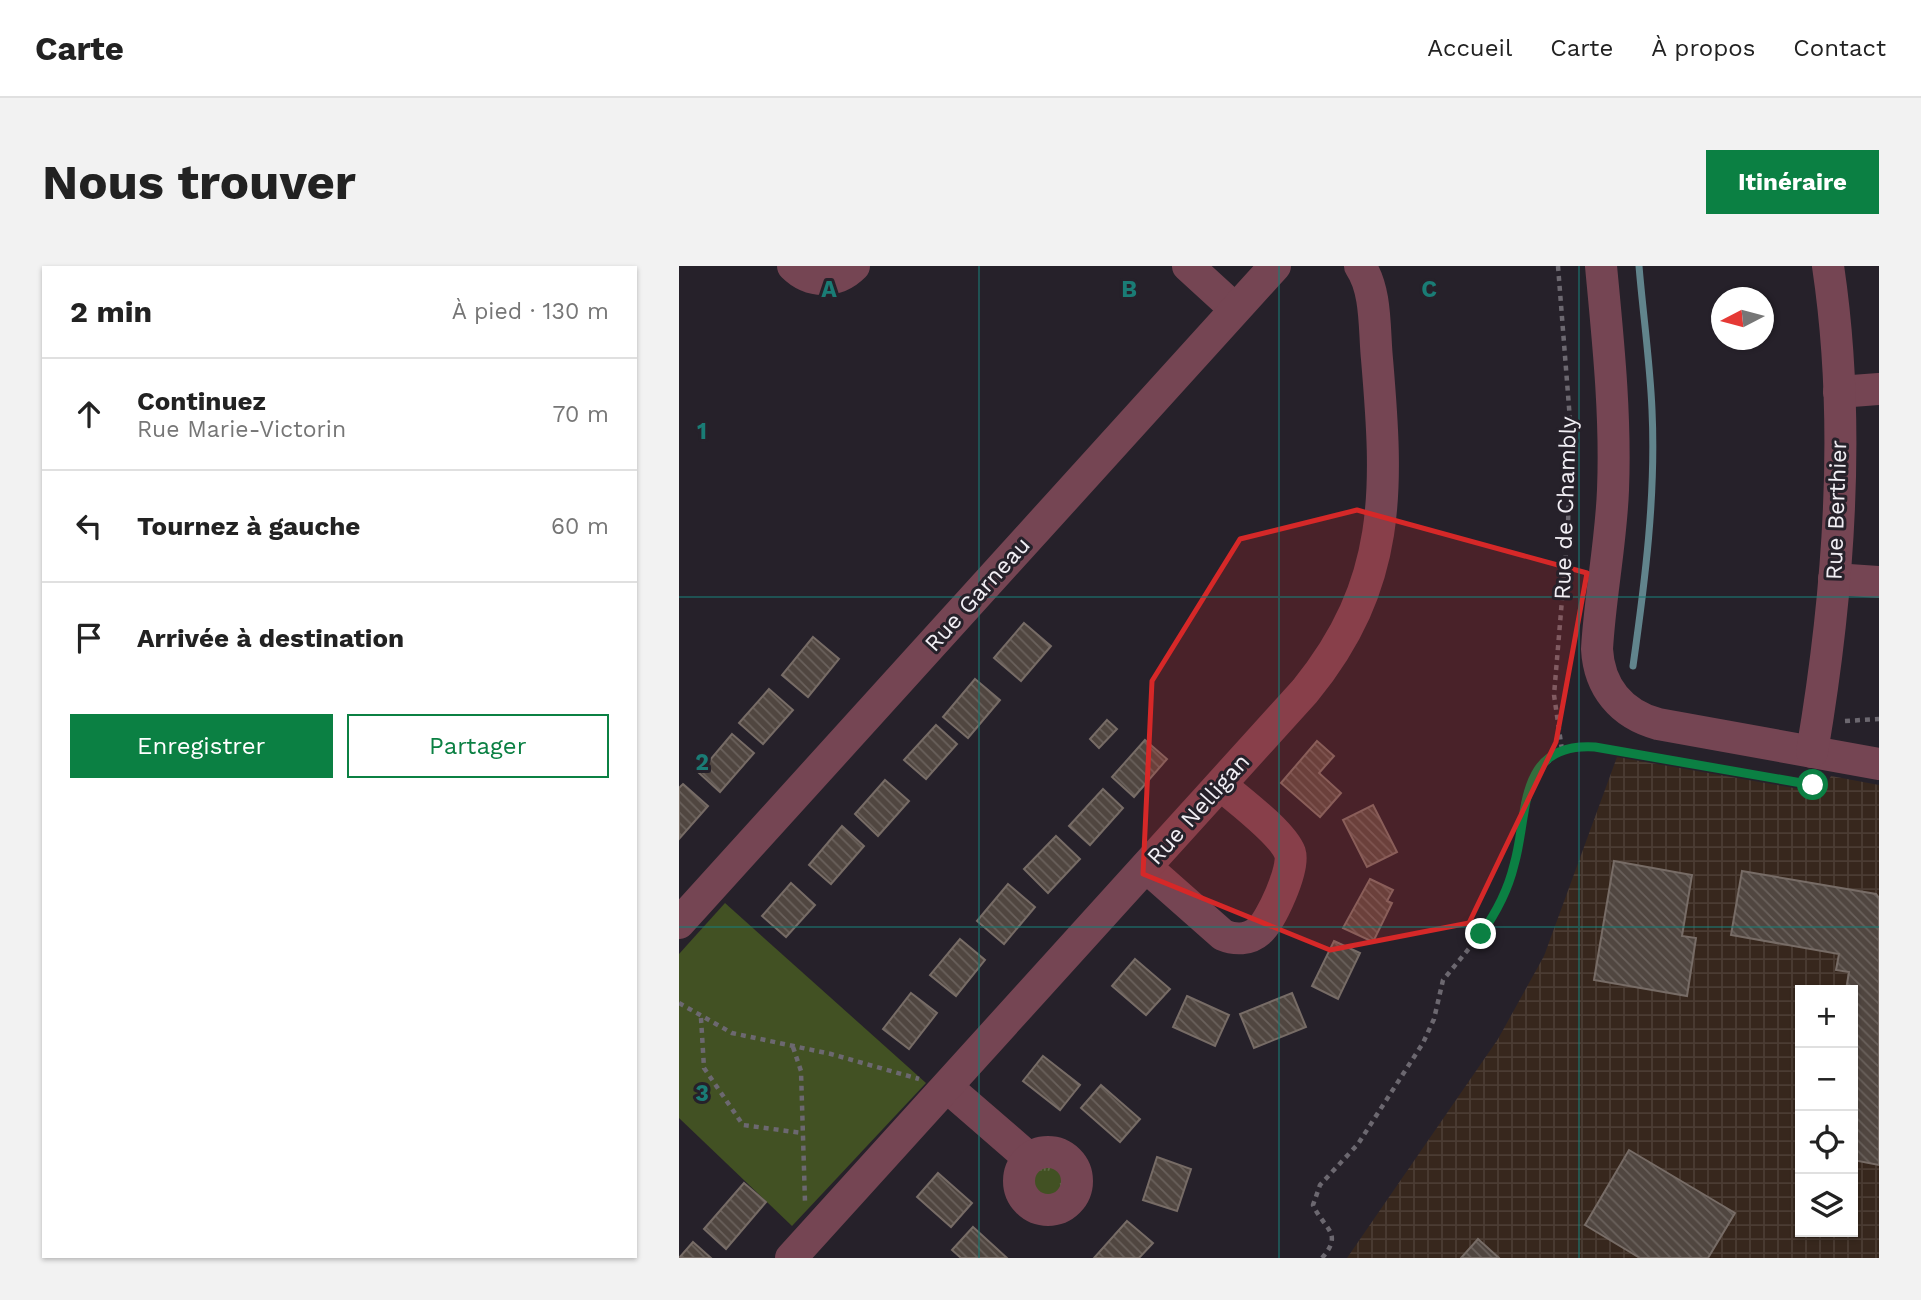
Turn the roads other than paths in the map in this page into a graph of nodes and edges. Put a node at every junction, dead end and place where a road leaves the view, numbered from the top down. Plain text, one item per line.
1 (793, 266) edge
2 (854, 266) edge
3 (1188, 266) edge
4 (1275, 266) edge
5 (1360, 266) edge
6 (1601, 266) edge
7 (1828, 266) edge
8 (1235, 309) junction
9 (1879, 389) edge
10 (1839, 392) junction
11 (1834, 579) junction
12 (1879, 582) edge
13 (1819, 764) junction
14 (1879, 764) edge
15 (1221, 785) junction
16 (1146, 867) junction
17 (679, 923) edge
18 (947, 1087) junction
19 (1028, 1158) dead end
20 (799, 1249) edge

1 - 2 street
3 - 8 street
4 - 8 street, Rue Garneau
5 - 15 street, Rue Nelligan
6 - 13 street, Rue de Chambly
7 - 10 street, Rue Berthier
8 - 17 street, Rue Garneau
9 - 10 street
10 - 11 street, Rue Berthier
11 - 12 street
11 - 13 street, Rue Berthier
13 - 14 street
15 - 16 street, Rue Nelligan
15 - 16 street
16 - 18 street, Rue Nelligan
18 - 19 street
18 - 20 street, Rue Nelligan

